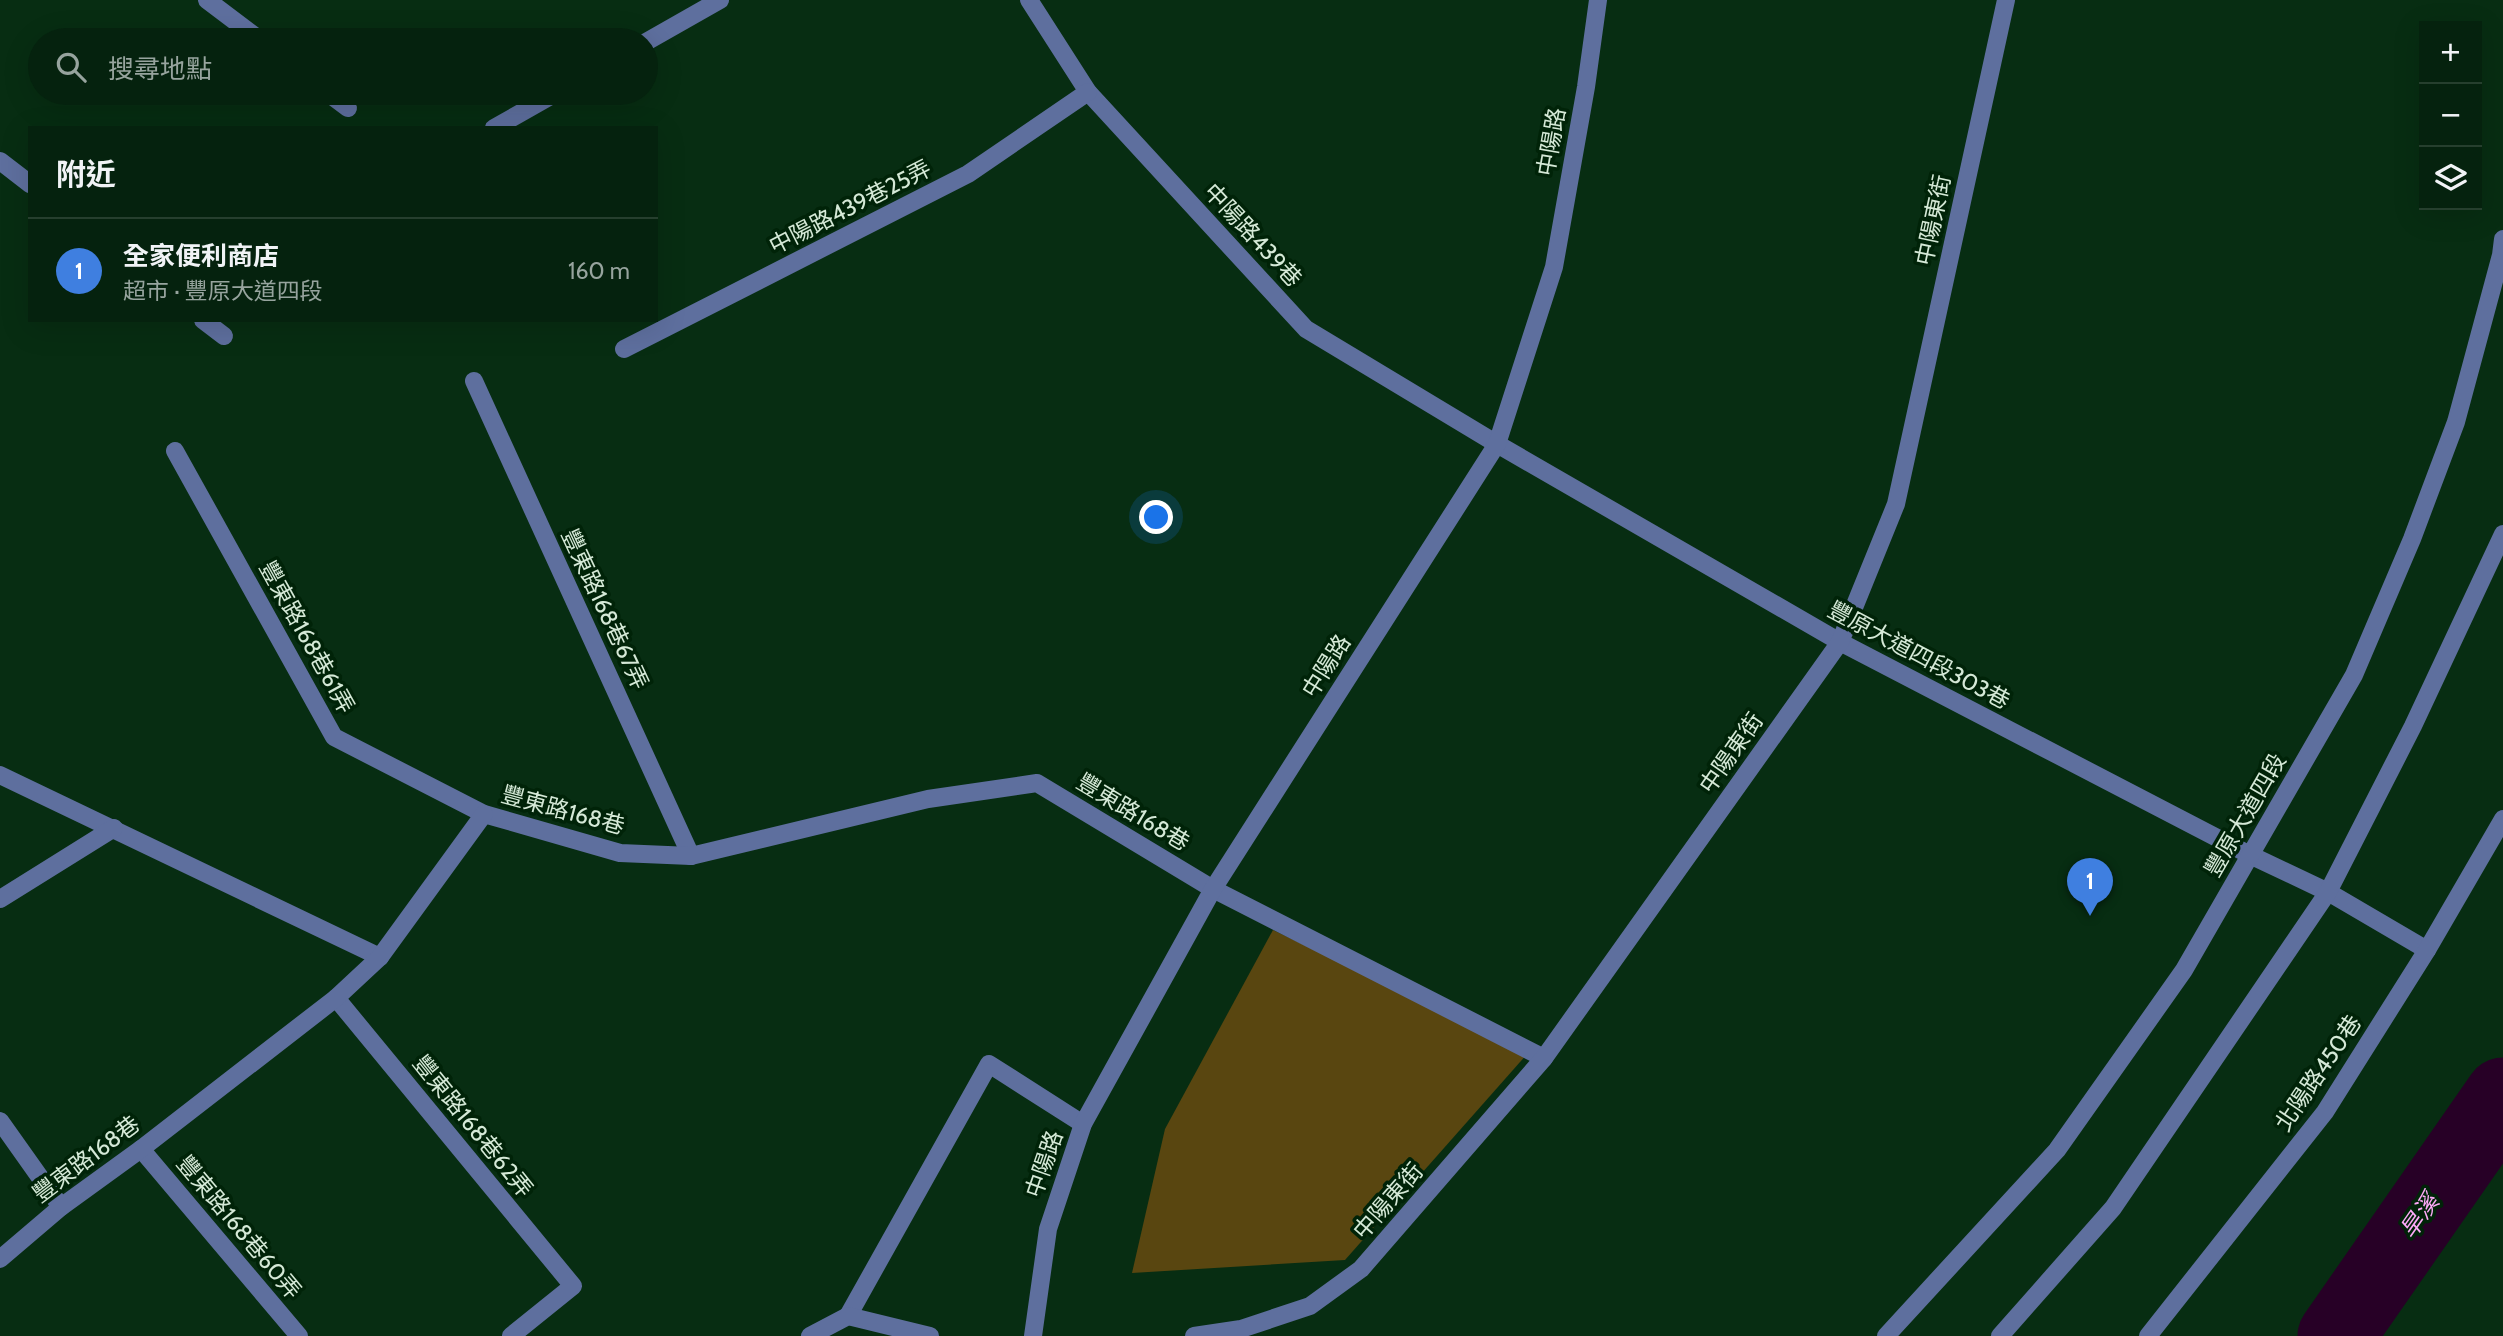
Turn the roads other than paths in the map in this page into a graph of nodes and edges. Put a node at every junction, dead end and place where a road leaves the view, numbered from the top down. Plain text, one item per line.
1 (207, 0) edge
2 (720, 0) edge
3 (1029, 0) edge
4 (1598, 0) edge
5 (2006, 0) edge
6 (244, 28) edge
7 (658, 35) edge
8 (1088, 92) junction
9 (344, 105) edge
10 (535, 105) edge
11 (348, 108) dead end
12 (498, 126) edge
13 (0, 161) edge
14 (28, 182) edge
15 (2503, 239) edge
16 (206, 322) edge
17 (224, 337) dead end
18 (624, 349) dead end
19 (474, 381) dead end
20 (1497, 443) junction
21 (175, 451) dead end
22 (2503, 534) edge
23 (1840, 642) junction
24 (0, 775) edge
25 (484, 814) junction
26 (2503, 818) edge
27 (114, 828) junction
28 (2250, 855) junction
29 (691, 856) junction
30 (1213, 889) junction
31 (2328, 892) junction
32 (0, 899) edge
33 (2427, 950) junction
34 (380, 957) junction
35 (336, 998) junction
36 (1544, 1058) junction
37 (0, 1121) edge
38 (1083, 1124) junction
39 (141, 1149) junction
40 (61, 1207) junction
41 (0, 1259) edge
42 (848, 1317) junction
43 (299, 1336) edge
44 (511, 1336) edge
45 (810, 1336) edge
46 (930, 1336) edge
47 (1033, 1336) edge
48 (1195, 1336) edge
49 (1886, 1336) edge
50 (2000, 1336) edge
51 (2148, 1336) edge

1 - 6 street
2 - 7 street
3 - 8 street, 中陽路439巷
4 - 20 street, 中陽路
5 - 23 street, 中陽東街
8 - 18 street, 中陽路439巷25弄
8 - 20 street, 中陽路439巷
9 - 11 street
10 - 12 street
13 - 14 street
15 - 28 street, 豐原大道四段
16 - 17 street
19 - 29 street, 豐東路168巷67弄
20 - 23 street, 豐原大道四段303巷
20 - 30 street, 中陽路
21 - 25 street, 豐東路168巷61弄
22 - 31 street
23 - 28 street, 豐原大道四段303巷
23 - 36 street, 中陽東街
24 - 27 street
25 - 29 street, 豐東路168巷
25 - 34 street, 豐東路168巷
26 - 33 street, 北陽路450巷
27 - 32 street
27 - 34 street
28 - 31 street, 豐原大道四段303巷
28 - 49 street, 豐原大道四段
29 - 30 street, 豐東路168巷
30 - 36 street, 豐東路168巷
30 - 38 street, 中陽路
31 - 33 street, 豐原大道四段303巷
31 - 50 street
33 - 51 street, 北陽路450巷
34 - 35 street, 豐東路168巷
35 - 39 street, 豐東路168巷
35 - 44 street, 豐東路168巷62弄
36 - 48 street, 中陽東街
37 - 40 street
38 - 42 street
38 - 47 street, 中陽路
39 - 40 street, 豐東路168巷
39 - 43 street, 豐東路168巷60弄
40 - 41 street, 豐東路168巷
42 - 45 street
42 - 46 street

